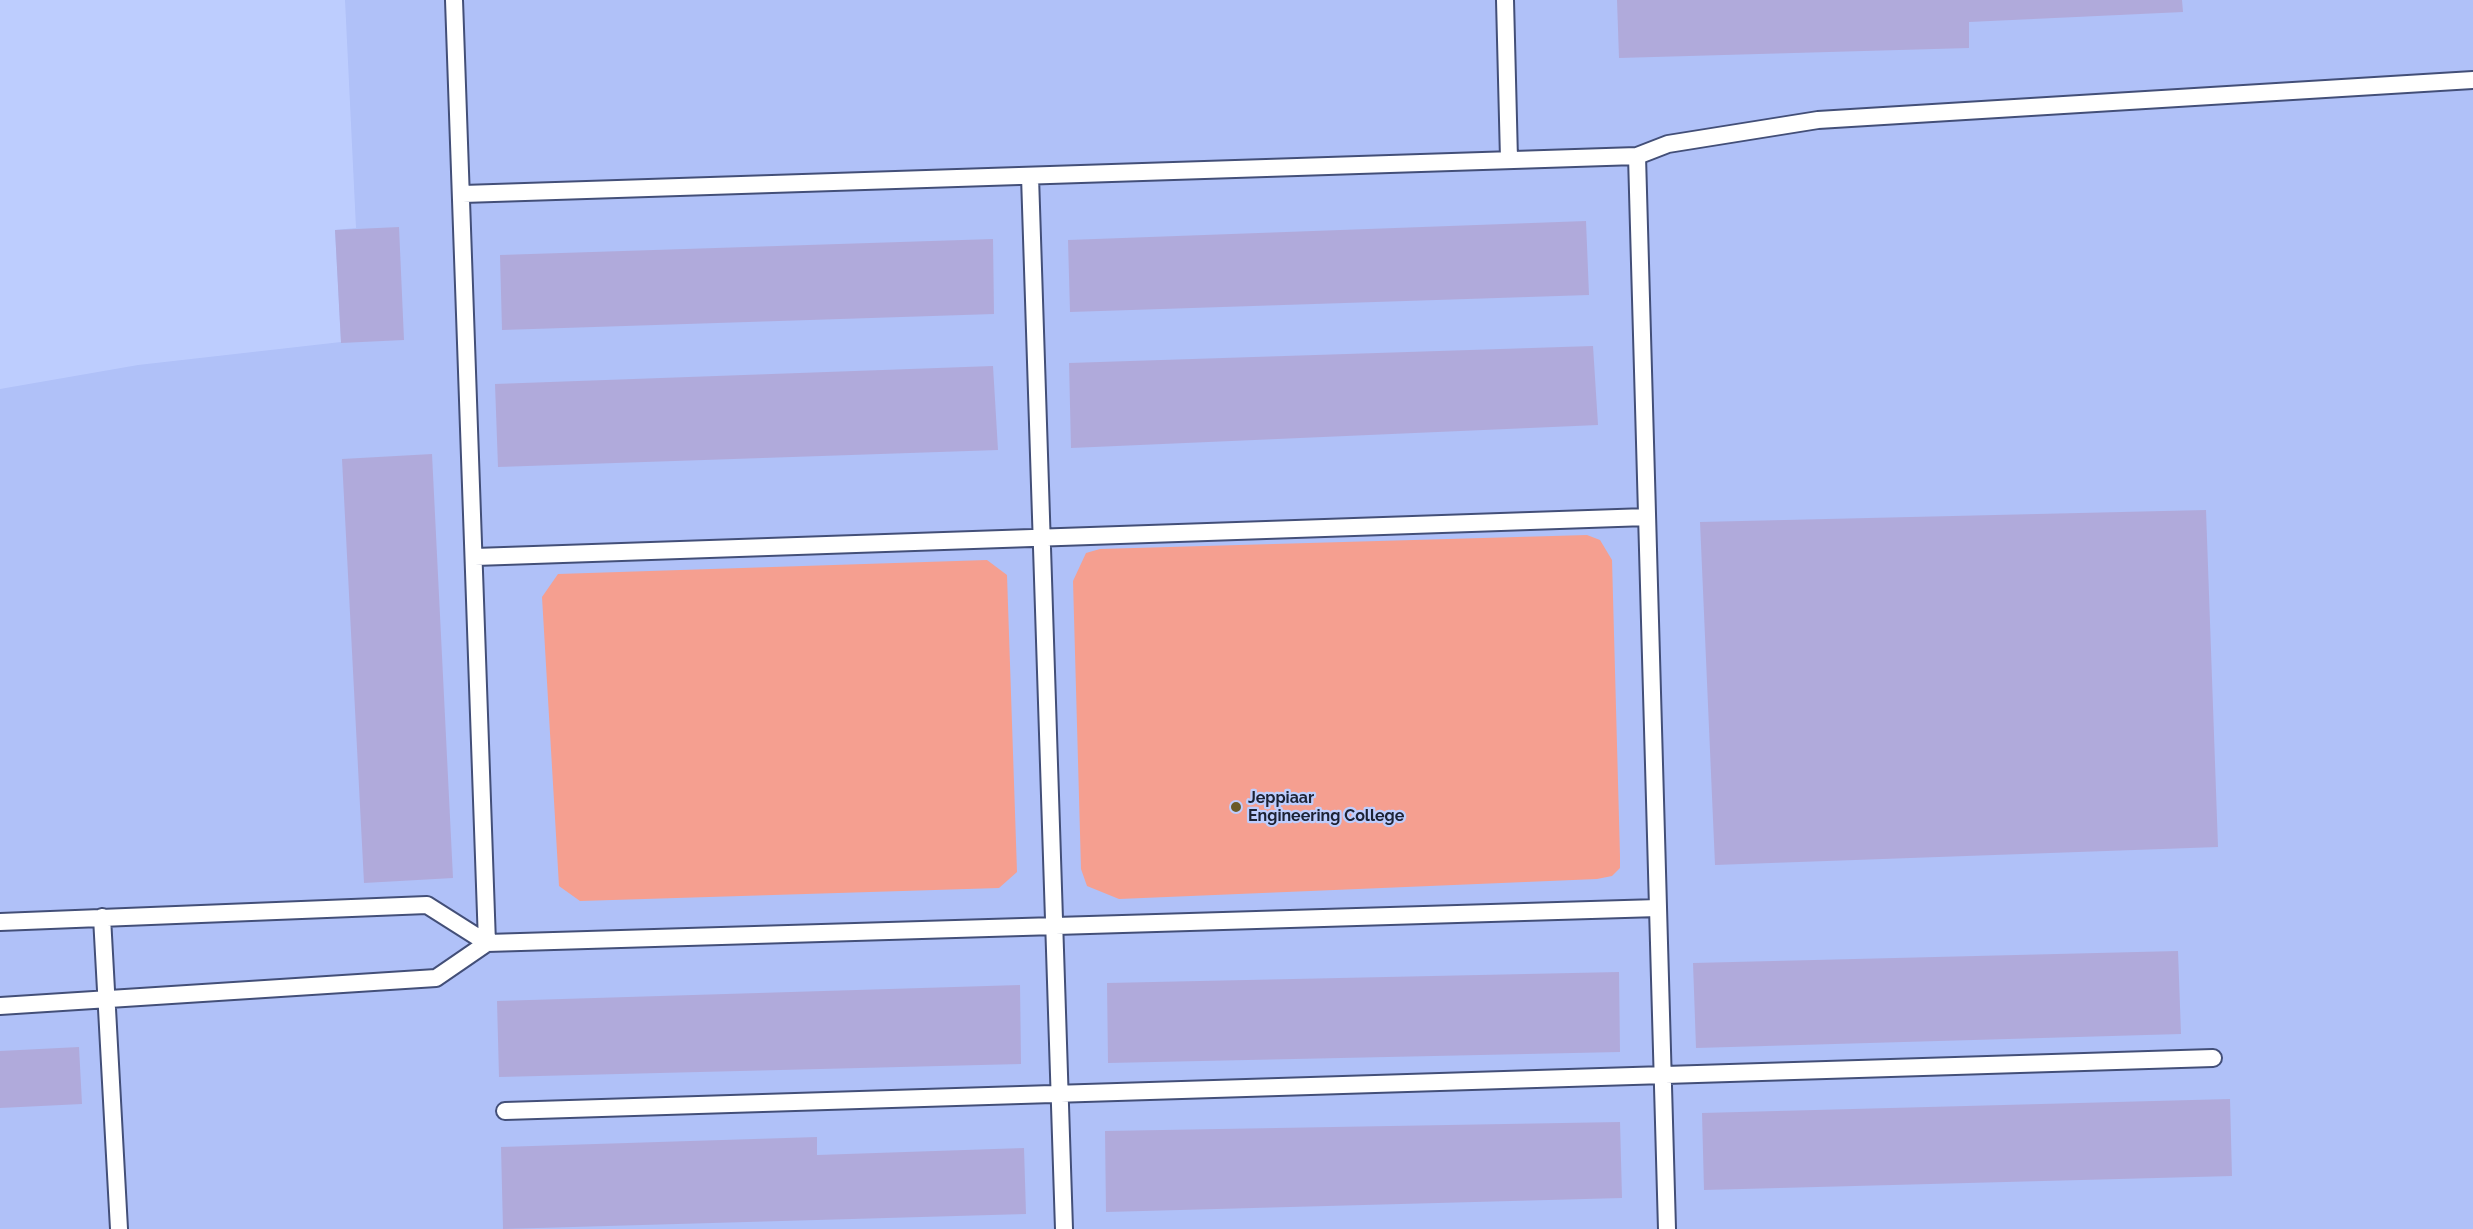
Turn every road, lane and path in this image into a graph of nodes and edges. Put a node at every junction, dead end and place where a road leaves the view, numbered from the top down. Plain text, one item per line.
1 (454, 0) edge
2 (1504, 0) edge
3 (2473, 80) edge
4 (1637, 156) junction
5 (1509, 159) junction
6 (1030, 176) junction
7 (463, 194) junction
8 (1647, 517) junction
9 (1042, 537) junction
10 (475, 556) junction
11 (1658, 908) junction
12 (102, 917) junction
13 (0, 922) edge
14 (1056, 926) junction
15 (487, 943) junction
16 (106, 999) junction
17 (0, 1006) edge
18 (2213, 1058) dead end
19 (1663, 1075) junction
20 (1060, 1093) junction
21 (505, 1111) dead end
22 (119, 1229) edge
23 (1064, 1229) edge
24 (1667, 1229) edge

1 - 7 lane
2 - 5 lane
3 - 4 lane
4 - 5 lane
4 - 8 lane
5 - 6 lane
6 - 7 lane
6 - 9 lane
7 - 10 lane
8 - 9 lane
8 - 11 lane
9 - 10 lane
9 - 14 lane
10 - 15 lane
11 - 14 lane
11 - 19 lane
12 - 13 lane
12 - 15 lane
12 - 16 lane
14 - 15 lane
14 - 20 lane
15 - 16 lane
16 - 17 lane
16 - 22 lane
18 - 19 lane
19 - 20 lane
19 - 24 lane
20 - 21 lane
20 - 23 lane

